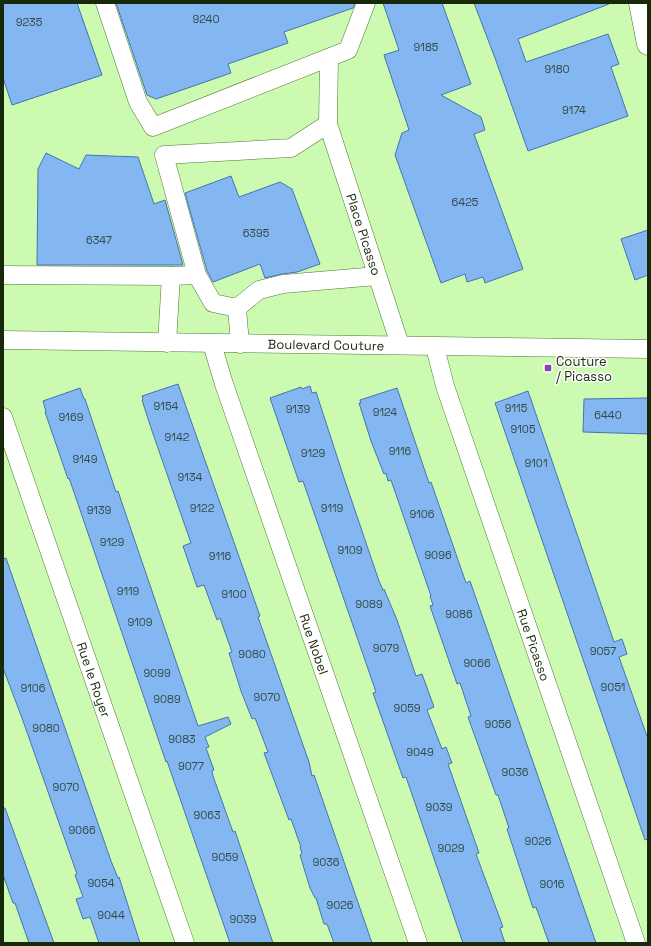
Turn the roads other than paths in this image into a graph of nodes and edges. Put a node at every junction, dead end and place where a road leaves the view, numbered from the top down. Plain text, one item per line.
1 (106, 3) edge
2 (366, 3) edge
3 (640, 3) edge
4 (648, 44) edge
5 (329, 58) junction
6 (328, 124) junction
7 (197, 274) junction
8 (3, 275) edge
9 (171, 276) junction
10 (378, 276) junction
11 (237, 308) junction
12 (3, 340) edge
13 (167, 343) junction
14 (212, 344) junction
15 (240, 344) junction
16 (400, 345) junction
17 (435, 347) junction
18 (648, 349) edge
19 (3, 417) edge
20 (185, 943) edge
21 (418, 943) edge
22 (636, 943) edge

1 - 5 street
2 - 5 street
3 - 4 main road
5 - 6 street, Place Picasso
6 - 7 street
6 - 10 street, Place Picasso
7 - 9 street
7 - 11 street
8 - 9 street
9 - 13 street
10 - 11 street
10 - 16 street, Place Picasso
11 - 15 street
12 - 13 street, Boulevard Couture
13 - 14 street, Boulevard Couture
14 - 15 street, Boulevard Couture
14 - 21 street, Rue Nobel
15 - 16 street, Boulevard Couture
16 - 17 street, Boulevard Couture
17 - 18 street, Boulevard Couture
17 - 22 street, Rue Picasso
19 - 20 street, Rue le Royer

